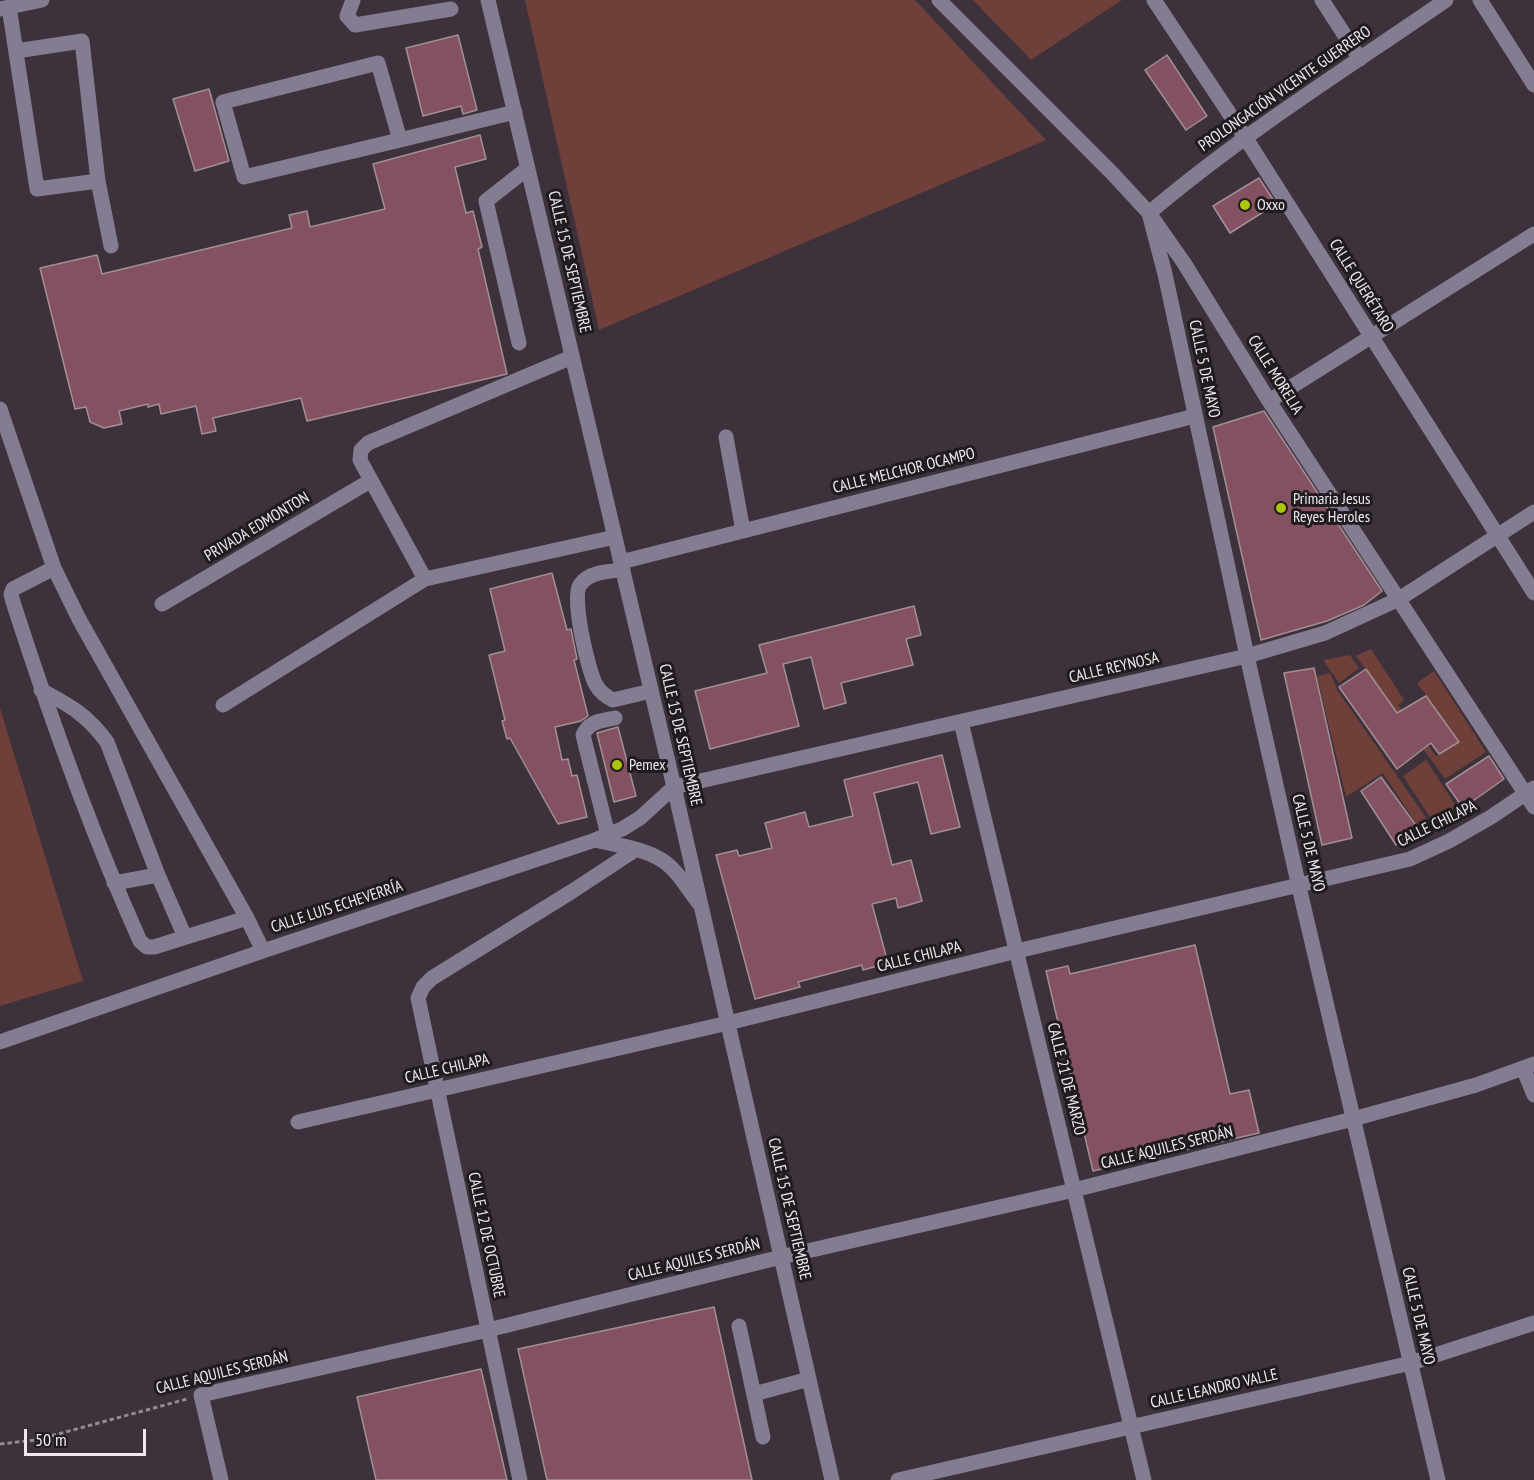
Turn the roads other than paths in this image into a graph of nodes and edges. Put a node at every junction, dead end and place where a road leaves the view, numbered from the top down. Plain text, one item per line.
1 (42, 0) edge
2 (353, 0) edge
3 (488, 0) edge
4 (939, 0) edge
5 (1154, 0) edge
6 (1322, 0) edge
7 (1446, 0) edge
8 (1480, 0) edge
9 (4, 8) edge
10 (451, 9) dead end
11 (16, 51) junction
12 (1360, 59) junction
13 (1534, 85) edge
14 (515, 112) junction
15 (1245, 136) junction
16 (400, 140) junction
17 (528, 168) junction
18 (98, 181) junction
19 (1149, 213) junction
20 (1534, 234) edge
21 (111, 246) dead end
22 (1372, 337) junction
23 (519, 343) dead end
24 (572, 357) junction
25 (1269, 401) junction
26 (0, 409) edge
27 (1195, 416) junction
28 (726, 437) dead end
29 (370, 481) junction
30 (1534, 512) edge
31 (743, 531) junction
32 (1498, 536) junction
33 (615, 537) junction
34 (622, 566) junction
35 (54, 568) junction
36 (425, 579) junction
37 (1534, 593) edge
38 (1400, 598) junction
39 (162, 604) dead end
40 (1247, 656) junction
41 (41, 690) junction
42 (651, 691) junction
43 (223, 705) dead end
44 (615, 718) dead end
45 (961, 722) junction
46 (674, 787) junction
47 (1531, 796) edge
48 (602, 837) junction
49 (635, 850) junction
50 (158, 875) junction
51 (114, 883) junction
52 (1299, 887) junction
53 (701, 906) junction
54 (248, 918) junction
55 (185, 937) junction
56 (263, 951) junction
57 (1017, 951) junction
58 (728, 1023) junction
59 (0, 1042) edge
60 (1529, 1066) edge
61 (436, 1089) junction
62 (1534, 1095) edge
63 (1353, 1119) junction
64 (298, 1122) dead end
65 (1074, 1190) junction
66 (781, 1257) junction
67 (1534, 1323) edge
68 (739, 1326) dead end
69 (488, 1330) junction
70 (1411, 1363) junction
71 (809, 1379) junction
72 (754, 1394) junction
73 (1131, 1426) junction
74 (763, 1437) dead end
75 (221, 1480) edge
76 (520, 1480) edge
77 (832, 1480) edge
78 (898, 1480) edge
79 (1144, 1480) edge
80 (1438, 1480) edge

1 - 9 street
2 - 10 street
3 - 14 street, CALLE 15 DE SEPTIEMBRE
4 - 19 street, CALLE MORELIA
5 - 15 street, CALLE QUERÉTARO
6 - 12 street
7 - 12 street, PROLONGACIÓN VICENTE GUERRERO
8 - 13 street
9 - 11 street
11 - 18 street
11 - 18 street
12 - 15 street, PROLONGACIÓN VICENTE GUERRERO
14 - 16 street
14 - 17 street, CALLE 15 DE SEPTIEMBRE
15 - 19 street, PROLONGACIÓN VICENTE GUERRERO
15 - 22 street, CALLE QUERÉTARO
16 - 16 street
17 - 23 street
17 - 24 street, CALLE 15 DE SEPTIEMBRE
18 - 21 street
19 - 25 street, CALLE MORELIA
19 - 27 street, CALLE 5 DE MAYO
20 - 22 street
22 - 25 street
22 - 32 street, CALLE QUERÉTARO
24 - 29 street
24 - 33 street, CALLE 15 DE SEPTIEMBRE
25 - 38 street, CALLE MORELIA
26 - 35 street
27 - 31 street, CALLE MELCHOR OCAMPO
27 - 40 street, CALLE 5 DE MAYO
28 - 31 street
29 - 36 street
29 - 39 street, PRIVADA EDMONTON
30 - 32 street, CALLE REYNOSA
31 - 34 street, CALLE MELCHOR OCAMPO
32 - 37 street, CALLE QUERÉTARO
32 - 38 street, CALLE REYNOSA
33 - 34 street, CALLE 15 DE SEPTIEMBRE
33 - 36 street
34 - 42 street, CALLE 15 DE SEPTIEMBRE
34 - 42 street, CALLE MELCHOR OCAMPO
35 - 41 street
35 - 54 street
36 - 43 street
38 - 40 street, CALLE REYNOSA
38 - 47 street, CALLE MORELIA
40 - 45 street, CALLE REYNOSA
40 - 52 street, CALLE 5 DE MAYO
41 - 50 street
41 - 51 street
42 - 46 street, CALLE 15 DE SEPTIEMBRE
44 - 48 street
45 - 46 street, CALLE REYNOSA
45 - 57 street, CALLE 21 DE MARZO
46 - 48 street, CALLE LUIS ECHEVERRÍA
46 - 53 street, CALLE 15 DE SEPTIEMBRE
47 - 52 street, CALLE CHILAPA
48 - 49 street
48 - 56 street, CALLE LUIS ECHEVERRÍA
49 - 53 street
49 - 61 street, CALLE 12 DE OCTUBRE
50 - 51 street
50 - 55 street
51 - 55 street
52 - 57 street, CALLE CHILAPA
52 - 63 street, CALLE 5 DE MAYO
53 - 58 street, CALLE 15 DE SEPTIEMBRE
54 - 55 street
54 - 56 street
56 - 59 street, CALLE LUIS ECHEVERRÍA
57 - 58 street, CALLE CHILAPA
57 - 65 street, CALLE 21 DE MARZO
58 - 61 street, CALLE CHILAPA
58 - 66 street, CALLE 15 DE SEPTIEMBRE
60 - 62 street
60 - 63 street, CALLE AQUILES SERDÁN
61 - 64 street, CALLE CHILAPA
61 - 69 street, CALLE 12 DE OCTUBRE
63 - 65 street, CALLE AQUILES SERDÁN
63 - 70 street, CALLE 5 DE MAYO
65 - 66 street, CALLE AQUILES SERDÁN
65 - 73 street, CALLE 21 DE MARZO
66 - 69 street, CALLE AQUILES SERDÁN
66 - 71 street, CALLE 15 DE SEPTIEMBRE
67 - 70 street, CALLE LEANDRO VALLE
68 - 72 street
69 - 75 street, CALLE AQUILES SERDÁN
69 - 76 street, CALLE 12 DE OCTUBRE
70 - 73 street, CALLE LEANDRO VALLE
70 - 80 street, CALLE 5 DE MAYO
71 - 72 street
71 - 77 street, CALLE 15 DE SEPTIEMBRE
72 - 74 street
73 - 78 street, CALLE LEANDRO VALLE
73 - 79 street, CALLE 21 DE MARZO

